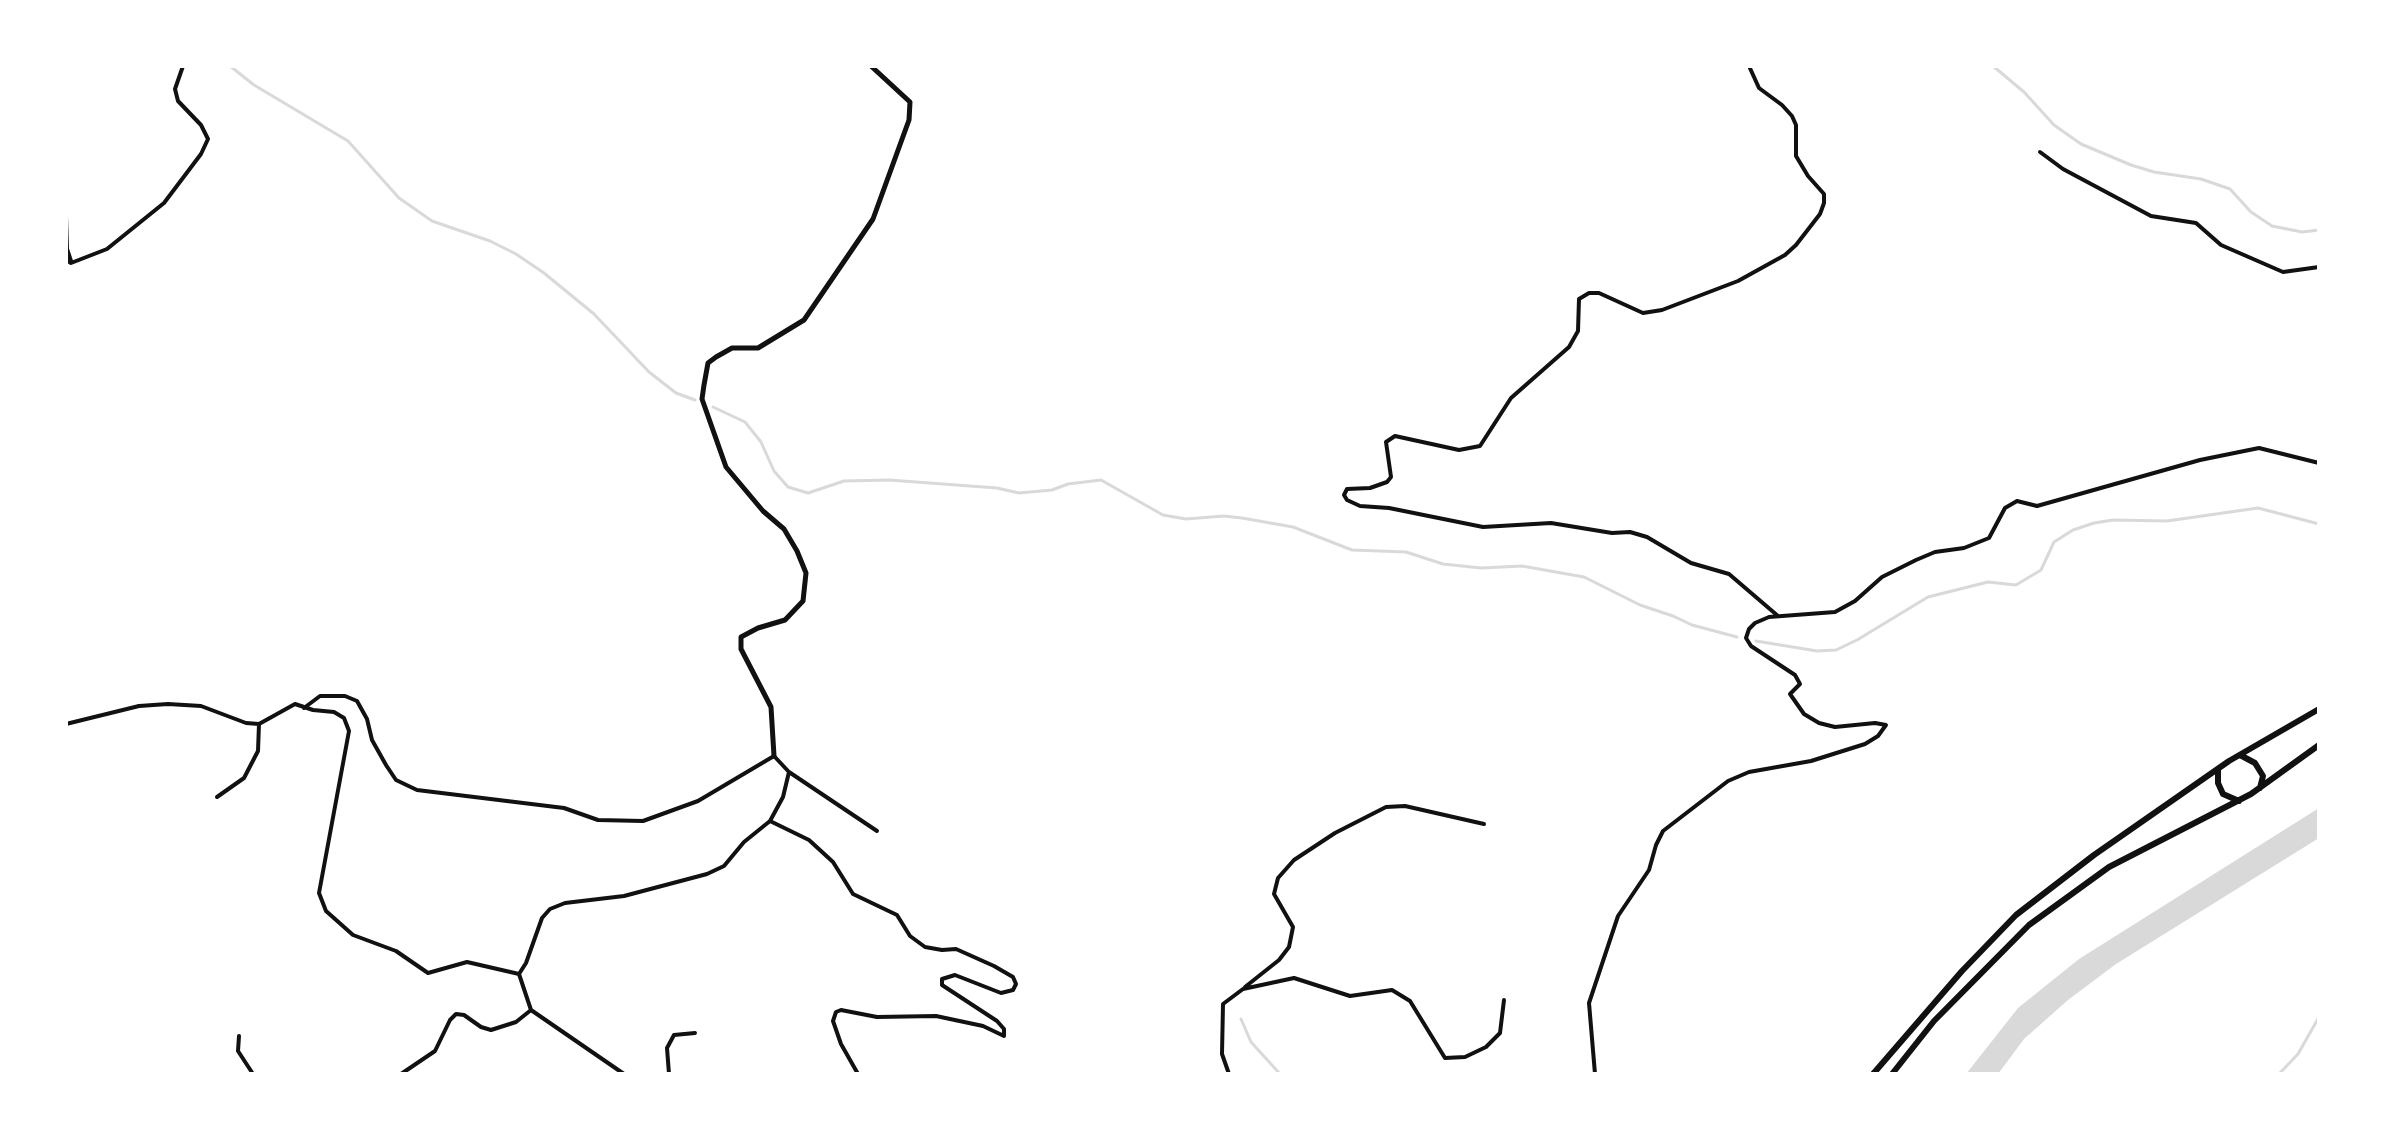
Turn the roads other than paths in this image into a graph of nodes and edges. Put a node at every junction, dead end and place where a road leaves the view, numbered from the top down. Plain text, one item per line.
1 (183, 66) edge
2 (871, 66) edge
3 (1749, 66) edge
4 (2040, 152) dead end
5 (66, 216) edge
6 (69, 262) edge
7 (2319, 267) edge
8 (2319, 463) edge
9 (1778, 616) junction
10 (304, 708) junction
11 (2319, 709) edge
12 (66, 724) edge
13 (259, 724) junction
14 (2319, 745) edge
15 (2240, 755) junction
16 (774, 756) junction
17 (2218, 769) junction
18 (789, 772) junction
19 (2260, 788) junction
20 (217, 797) dead end
21 (2239, 801) junction
22 (770, 821) junction
23 (1484, 824) dead end
24 (877, 831) dead end
25 (519, 974) junction
26 (1243, 989) junction
27 (1504, 1000) dead end
28 (531, 1010) junction
29 (695, 1033) dead end
30 (239, 1036) dead end
31 (253, 1074) edge
32 (401, 1074) edge
33 (624, 1074) edge
34 (669, 1074) edge
35 (858, 1074) edge
36 (1229, 1074) edge
37 (1595, 1074) edge
38 (1873, 1074) edge
39 (1892, 1074) edge

1 - 6 street
2 - 16 street
3 - 9 street
4 - 7 street
5 - 6 street
8 - 9 street
9 - 37 street
10 - 13 street
10 - 16 street
10 - 25 street
11 - 15 highway
12 - 13 street
13 - 20 street
14 - 19 highway
15 - 17 highway
15 - 19 highway
16 - 18 street
17 - 21 highway
17 - 38 highway
18 - 22 street
18 - 24 street
19 - 21 highway
21 - 39 highway
22 - 25 street
22 - 35 street
23 - 26 street
25 - 28 street
26 - 27 street
26 - 36 street
28 - 32 street
28 - 33 street
29 - 34 street
30 - 31 street

